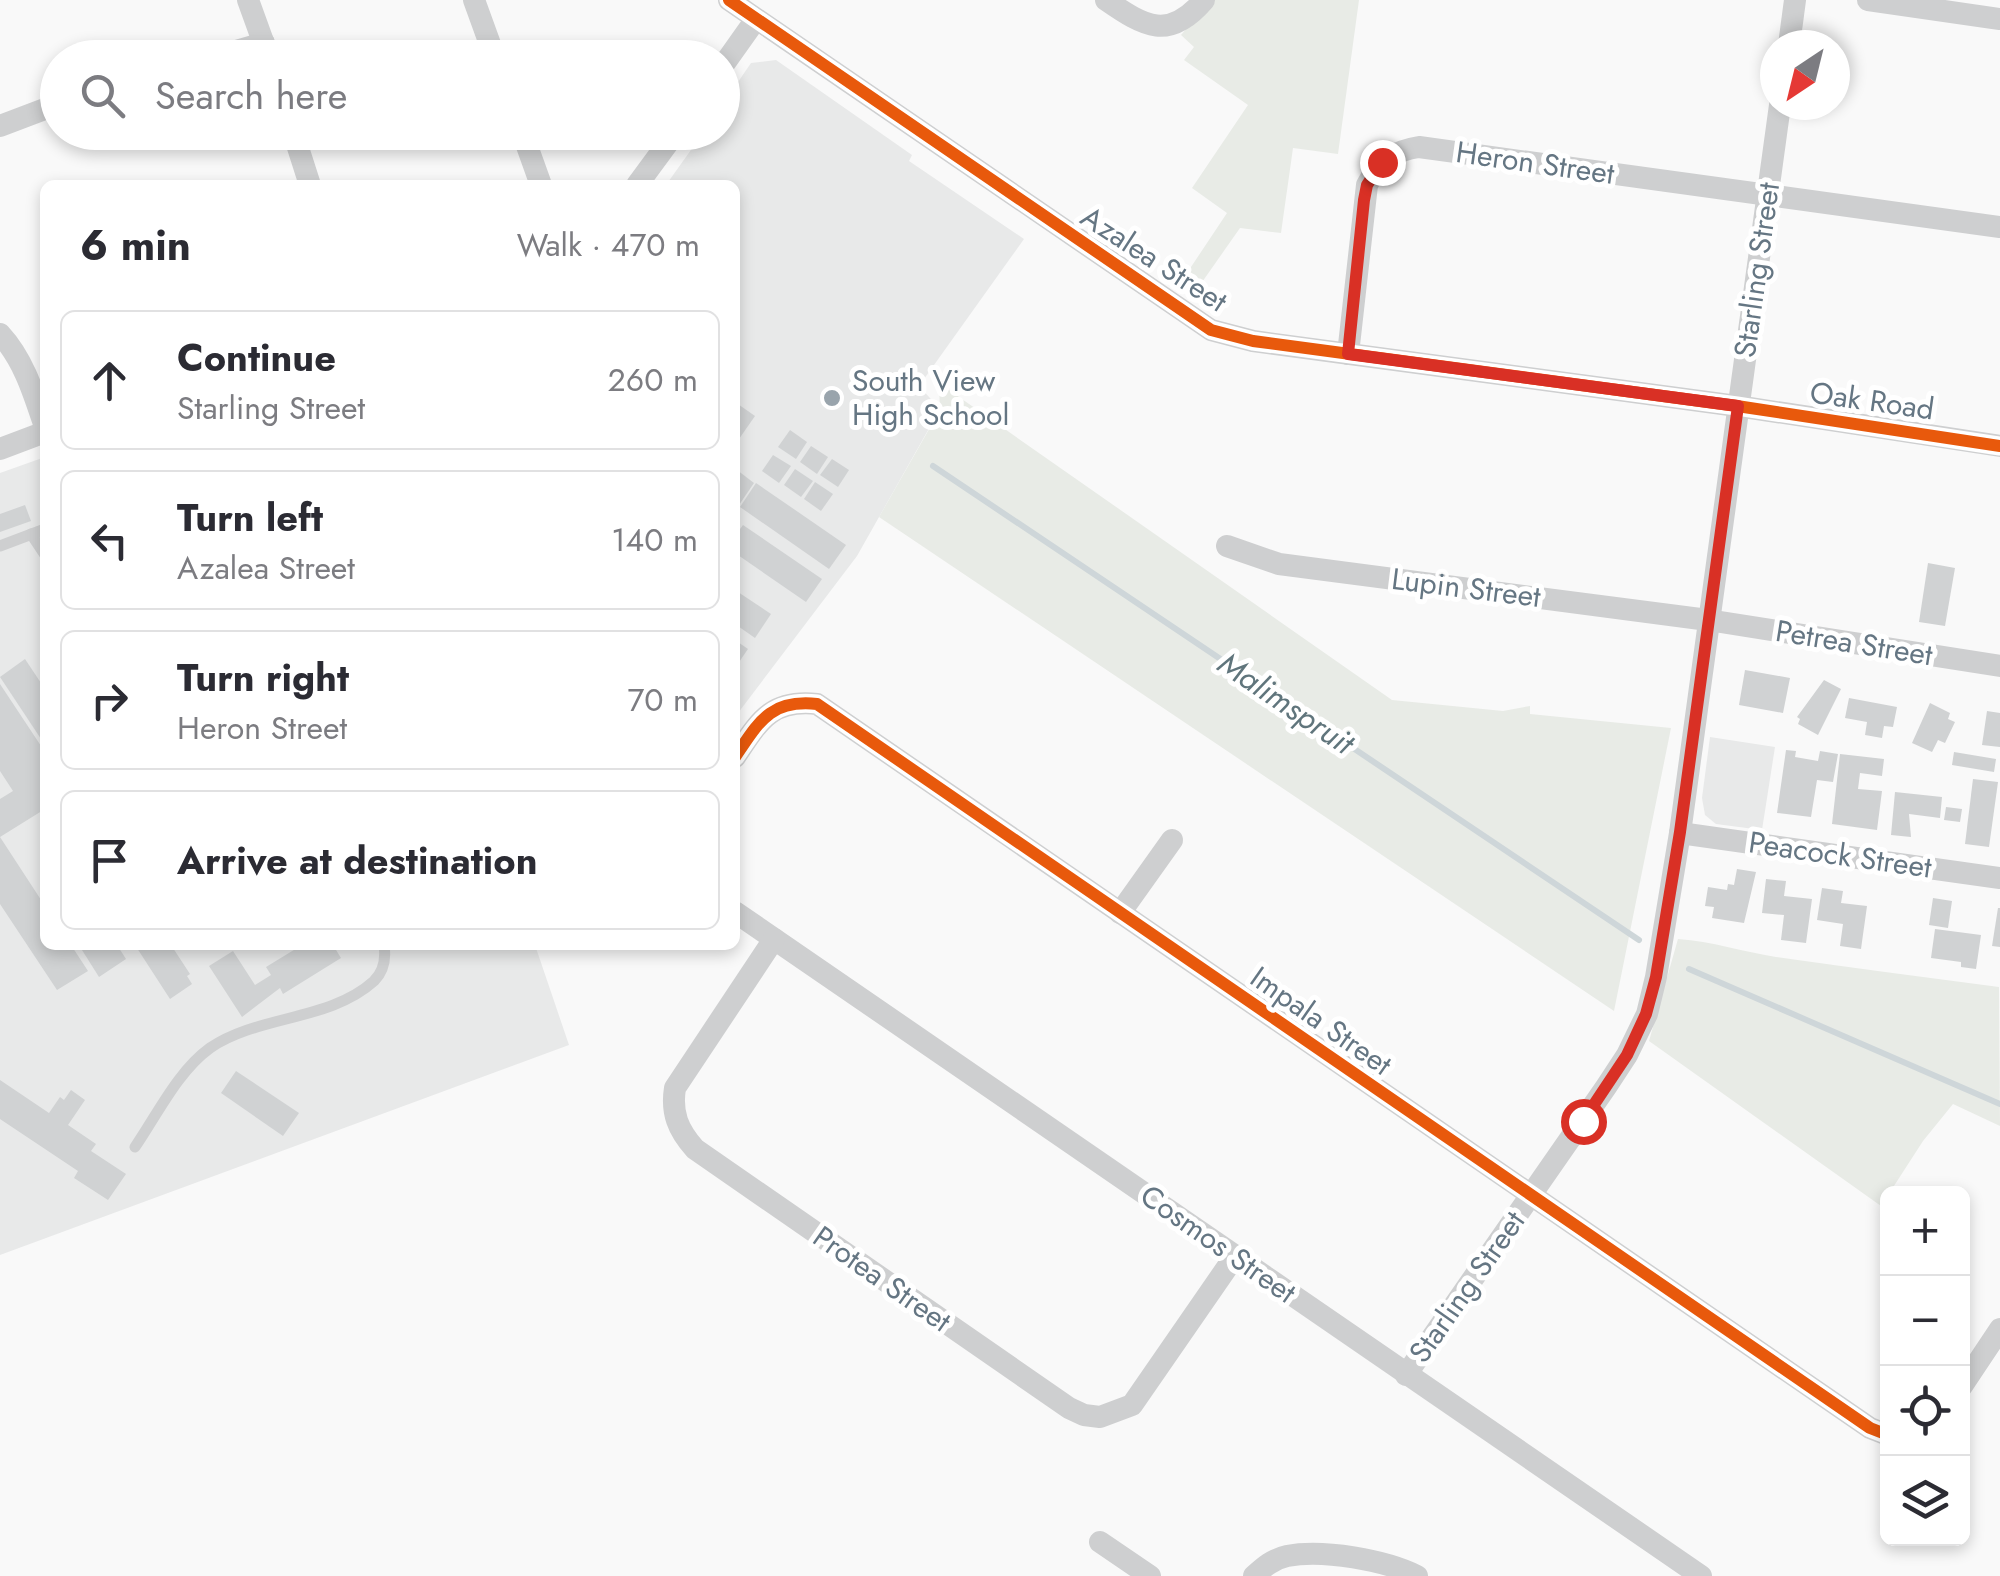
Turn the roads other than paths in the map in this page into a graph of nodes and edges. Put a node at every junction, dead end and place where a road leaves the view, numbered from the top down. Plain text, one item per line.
1 (248, 0) edge
2 (474, 0) edge
3 (729, 0) edge
4 (1106, 0) edge
5 (1204, 0) edge
6 (1795, 0) edge
7 (1868, 0) edge
8 (2000, 19) edge
9 (756, 20) junction
10 (1791, 30) edge
11 (262, 40) edge
12 (488, 40) edge
13 (740, 42) edge
14 (40, 111) edge
15 (1778, 120) edge
16 (0, 126) edge
17 (299, 150) edge
18 (528, 150) edge
19 (663, 150) edge
20 (308, 180) edge
21 (539, 180) edge
22 (641, 180) edge
23 (1768, 194) junction
24 (2000, 227) edge
25 (0, 334) edge
26 (1348, 354) junction
27 (1738, 406) junction
28 (40, 416) edge
29 (40, 431) edge
30 (2000, 446) edge
31 (0, 448) edge
32 (40, 531) edge
33 (31, 534) junction
34 (0, 546) edge
35 (1227, 546) dead end
36 (40, 548) edge
37 (1708, 620) junction
38 (2000, 666) edge
39 (740, 751) edge
40 (1680, 832) junction
41 (1172, 840) dead end
42 (2000, 878) edge
43 (1120, 913) junction
44 (740, 915) edge
45 (774, 939) junction
46 (384, 950) edge
47 (135, 1147) dead end
48 (1531, 1196) junction
49 (1235, 1256) junction
50 (2000, 1329) edge
51 (1970, 1374) edge
52 (1406, 1375) junction
53 (1880, 1432) edge
54 (1100, 1542) dead end
55 (1150, 1576) edge
56 (1254, 1576) edge
57 (1417, 1576) edge
58 (1701, 1576) edge

1 - 11 street
2 - 12 street
3 - 9 street, Azalea Street
4 - 5 street
6 - 10 street
7 - 8 street
9 - 13 street
9 - 26 street, Azalea Street
14 - 16 street
15 - 23 street, Starling Street
17 - 20 street
18 - 21 street
19 - 22 street
23 - 24 street, Heron Street
23 - 26 street, Heron Street
23 - 27 street, Starling Street
25 - 28 street
26 - 27 street, Azalea Street
27 - 30 street, Oak Road
27 - 37 street, Starling Street
29 - 31 street
32 - 33 lane
33 - 34 lane
33 - 36 lane
35 - 37 street, Lupin Street
37 - 38 street, Petrea Street
37 - 40 street, Starling Street
39 - 43 street, Impala Street
40 - 42 street, Peacock Street
40 - 48 street, Starling Street
41 - 43 street
43 - 48 street, Impala Street
44 - 45 street, Cosmos Street
45 - 49 street, Cosmos Street
45 - 49 street, Protea Street
46 - 47 lane
48 - 52 street, Starling Street
48 - 53 street, Impala Street
49 - 52 street, Cosmos Street
50 - 51 street
52 - 58 street, Cosmos Street
54 - 55 street
56 - 57 street

